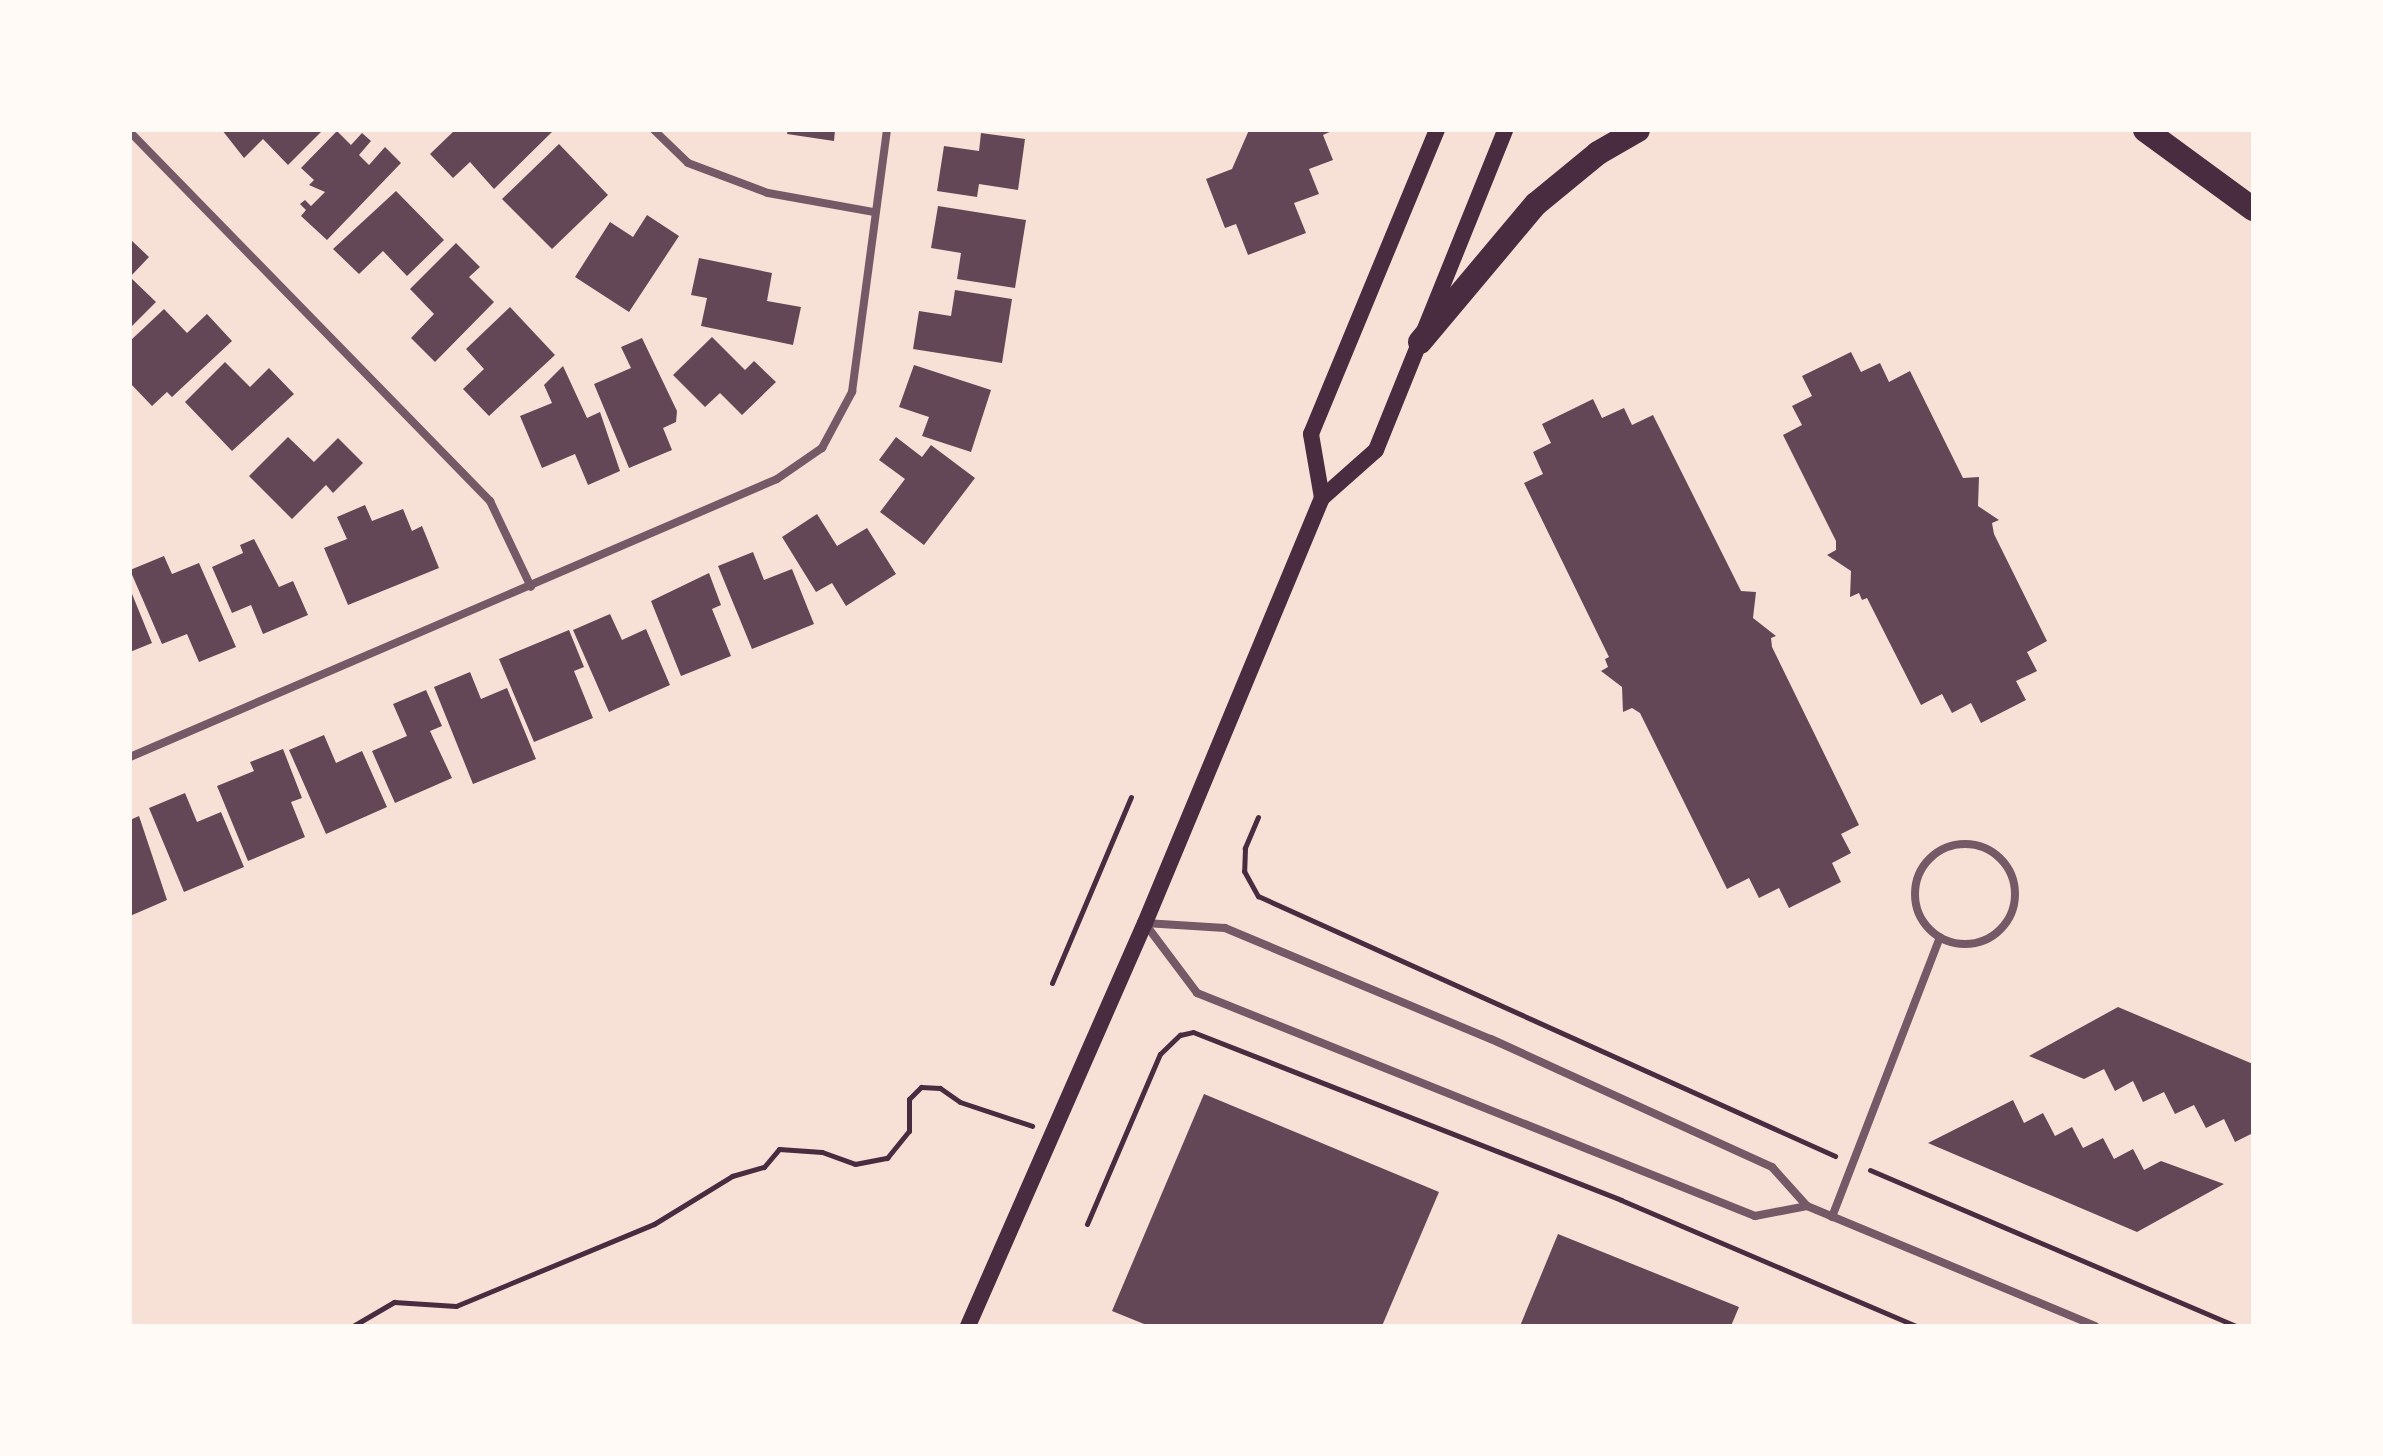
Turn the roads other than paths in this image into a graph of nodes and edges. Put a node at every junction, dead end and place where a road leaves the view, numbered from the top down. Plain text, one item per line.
1 (654, 130) edge
2 (887, 130) edge
3 (1437, 130) edge
4 (1505, 130) edge
5 (1638, 130) edge
6 (2145, 130) edge
7 (130, 132) edge
8 (2253, 209) edge
9 (874, 212) junction
10 (1420, 342) junction
11 (1322, 498) junction
12 (531, 587) junction
13 (130, 757) edge
14 (1145, 923) junction
15 (1940, 937) junction
16 (1807, 1206) junction
17 (1832, 1217) junction
18 (968, 1326) edge
19 (2095, 1326) edge

1 - 9 street
2 - 9 street
3 - 11 main road
4 - 10 main road
5 - 10 highway
6 - 8 highway
7 - 12 street
9 - 12 street
10 - 11 main road
11 - 14 main road
12 - 13 street
14 - 16 street
14 - 16 street
14 - 18 main road
15 - 15 street
15 - 17 street
16 - 17 street
17 - 19 street

